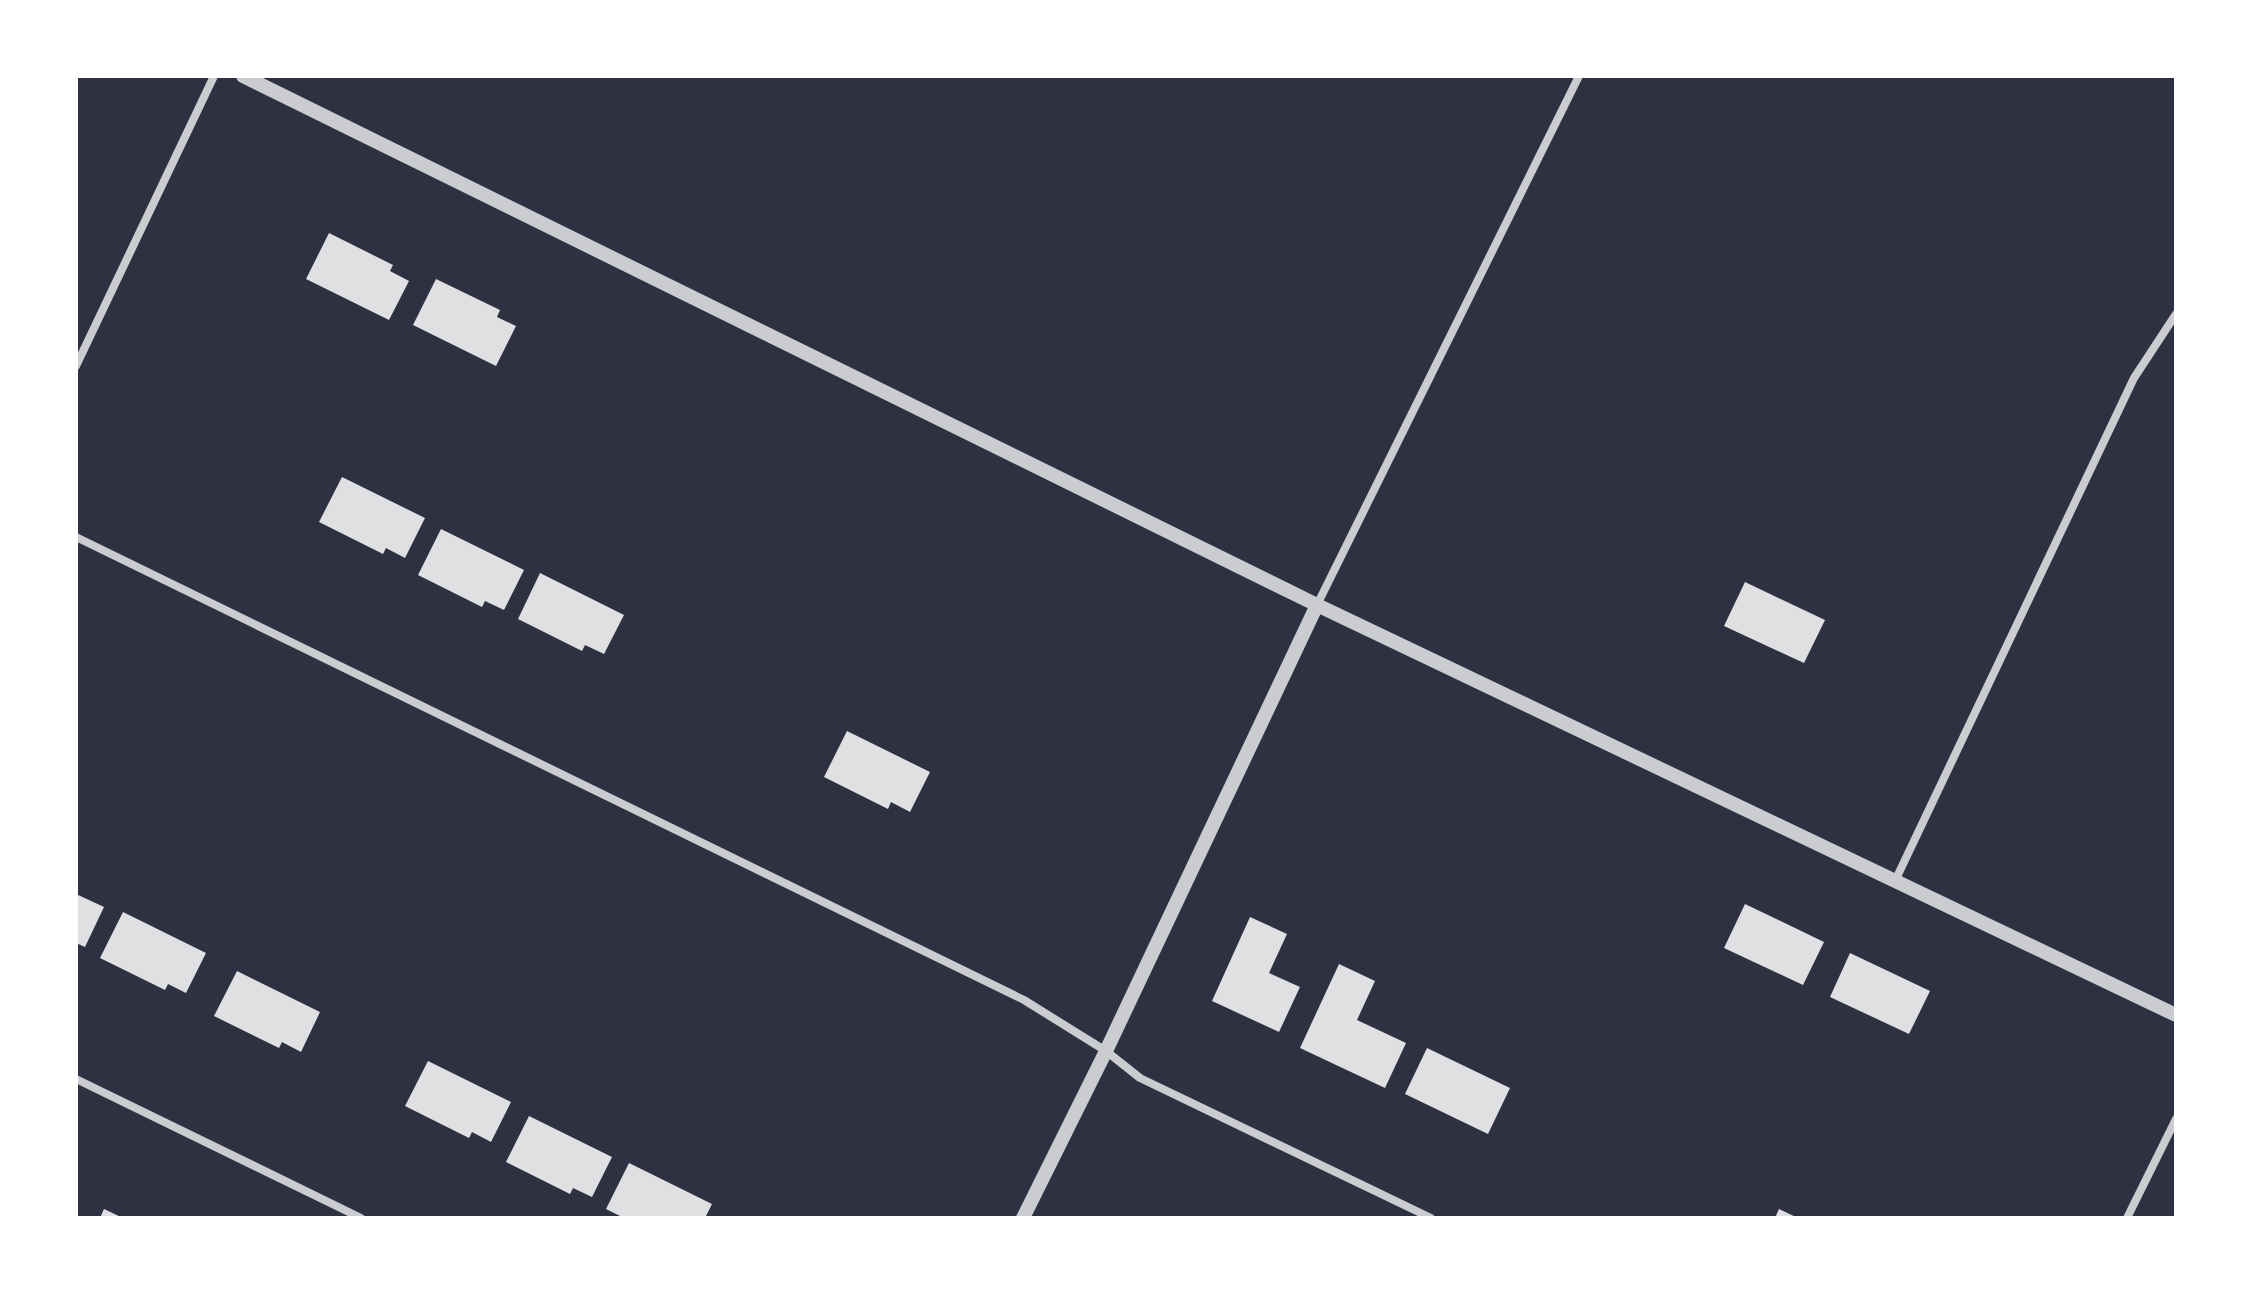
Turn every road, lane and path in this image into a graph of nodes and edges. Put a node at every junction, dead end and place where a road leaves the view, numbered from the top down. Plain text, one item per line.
1 (214, 76) edge
2 (243, 76) edge
3 (1579, 76) edge
4 (2176, 314) edge
5 (76, 366) edge
6 (76, 537) edge
7 (1317, 605) junction
8 (1895, 881) junction
9 (2176, 1015) edge
10 (1106, 1051) junction
11 (76, 1079) edge
12 (2176, 1119) edge
13 (361, 1218) edge
14 (1023, 1218) edge
15 (1431, 1218) edge
16 (2127, 1218) edge

1 - 5 street
2 - 7 street
3 - 7 street
4 - 8 street
6 - 10 street
7 - 8 street
7 - 10 street
8 - 9 street
10 - 14 street
10 - 15 street
11 - 13 street
12 - 16 street

